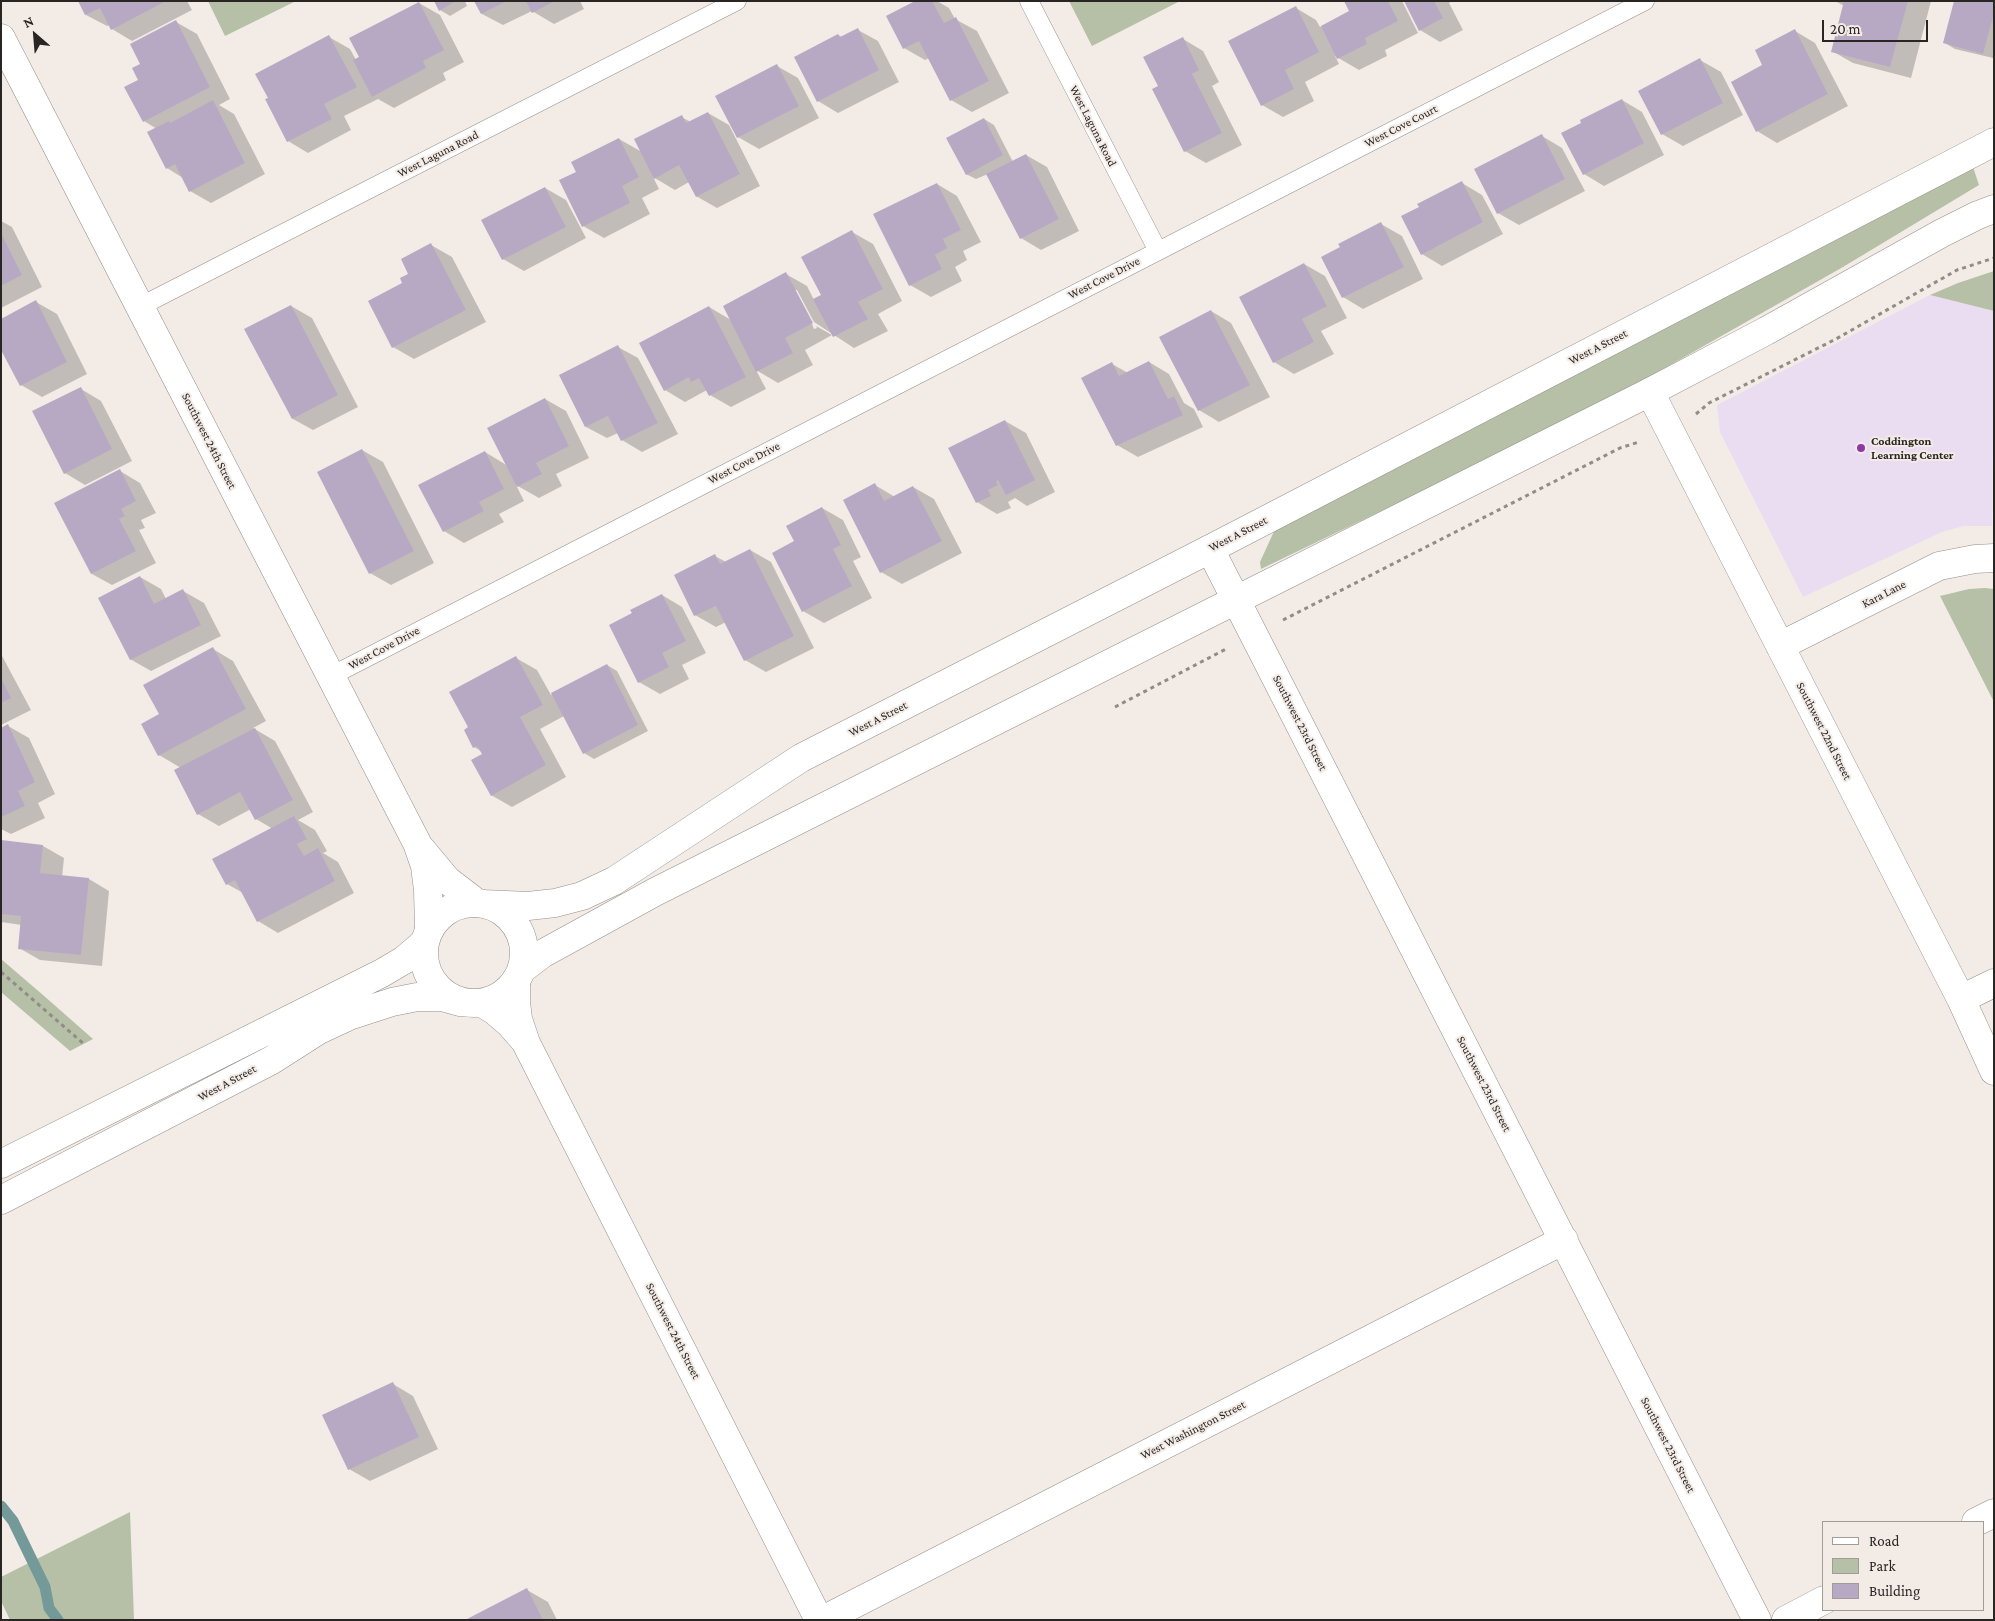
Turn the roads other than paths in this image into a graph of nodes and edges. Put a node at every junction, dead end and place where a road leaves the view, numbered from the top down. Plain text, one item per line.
1 (737, 1) edge
2 (1029, 1) edge
3 (1645, 1) edge
4 (1, 38) edge
5 (1994, 142) edge
6 (1994, 209) edge
7 (1158, 251) junction
8 (139, 306) junction
9 (1650, 392) junction
10 (1210, 549) junction
11 (1994, 558) edge
12 (1236, 601) junction
13 (1780, 646) junction
14 (331, 676) junction
15 (417, 843) junction
16 (480, 904) junction
17 (427, 937) junction
18 (519, 975) junction
19 (1994, 983) edge
20 (1961, 1000) junction
21 (471, 1003) junction
22 (526, 1043) junction
23 (1994, 1071) edge
24 (1, 1164) edge
25 (1, 1200) edge
26 (1564, 1240) junction
27 (1994, 1513) edge
28 (1978, 1521) edge
29 (1822, 1601) edge
30 (819, 1620) edge
31 (823, 1620) edge
32 (1758, 1620) edge
33 (1786, 1620) edge

1 - 8 lane, West Laguna Road
2 - 7 lane, West Laguna Road
3 - 7 lane, West Cove Court
4 - 8 street, Southwest 24th Street
5 - 10 street, West A Street
6 - 9 street
7 - 14 lane, West Cove Drive
8 - 14 street, Southwest 24th Street
9 - 12 street
9 - 13 street, Southwest 22nd Street
10 - 12 street, Southwest 23rd Street
10 - 16 street, West A Street
11 - 13 street, Kara Lane
12 - 18 street
12 - 26 street, Southwest 23rd Street
13 - 20 street, Southwest 22nd Street
14 - 15 street, Southwest 24th Street
15 - 16 street, Southwest 24th Street
15 - 17 street, Southwest 24th Street
16 - 17 street
16 - 18 street
17 - 21 street
17 - 24 street
18 - 21 street
18 - 22 street, Southwest 24th Street
19 - 20 street
20 - 23 street, Southwest 22nd Street
21 - 22 street, Southwest 24th Street
21 - 25 street, West A Street
22 - 30 street, Southwest 24th Street
26 - 31 street, West Washington Street
26 - 32 street, Southwest 23rd Street
27 - 28 street
29 - 33 street

